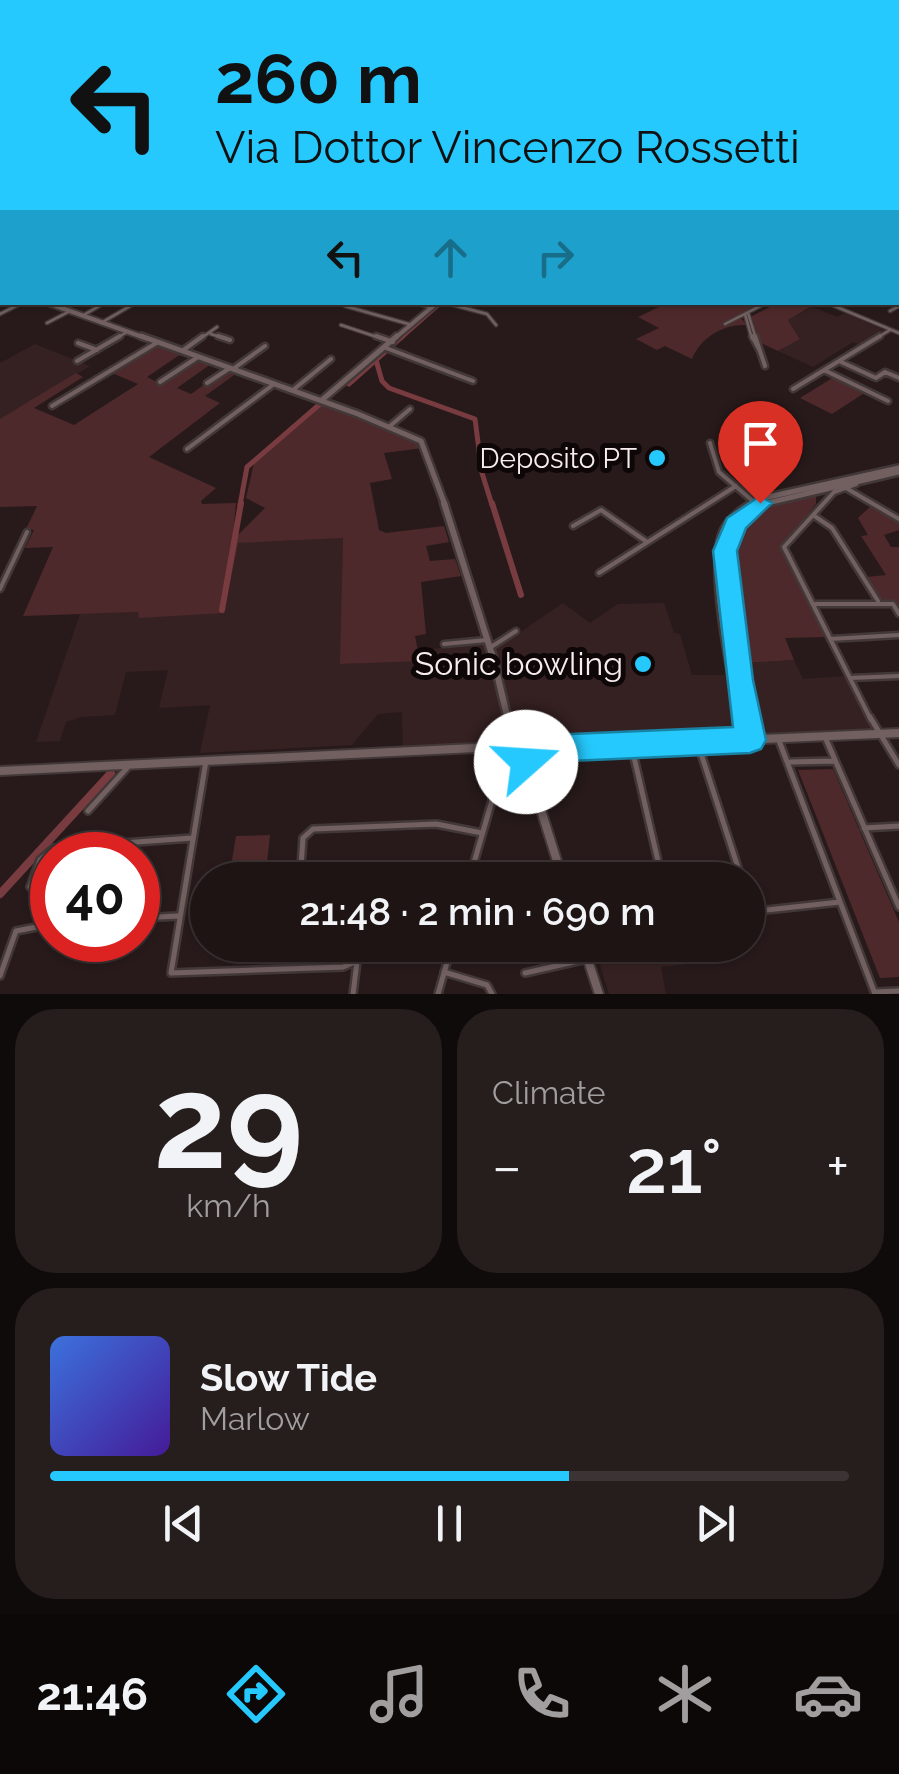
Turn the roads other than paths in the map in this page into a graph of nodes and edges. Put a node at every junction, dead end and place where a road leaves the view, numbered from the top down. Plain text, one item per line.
1 (54, 305) edge
2 (101, 305) edge
3 (131, 305) edge
4 (423, 305) edge
5 (438, 305) edge
6 (450, 305) edge
7 (762, 305) edge
8 (832, 305) edge
9 (344, 306) dead end
10 (899, 306) edge
11 (432, 308) junction
12 (890, 311) dead end
13 (70, 312) junction
14 (746, 314) junction
15 (82, 316) junction
16 (47, 323) dead end
17 (101, 323) junction
18 (725, 324) dead end
19 (341, 325) dead end
20 (412, 325) junction
21 (496, 325) dead end
22 (217, 327) dead end
23 (890, 330) junction
24 (128, 332) junction
25 (208, 333) junction
26 (899, 334) edge
27 (230, 340) dead end
28 (158, 342) junction
29 (393, 342) junction
30 (78, 343) dead end
31 (265, 346) dead end
32 (389, 349) junction
33 (96, 350) junction
34 (182, 351) junction
35 (198, 356) junction
36 (331, 359) dead end
37 (77, 361) dead end
38 (839, 361) junction
39 (766, 366) dead end
40 (231, 368) junction
41 (824, 370) junction
42 (899, 378) edge
43 (473, 380) dead end
44 (160, 382) dead end
45 (207, 384) dead end
46 (274, 384) junction
47 (793, 389) dead end
48 (293, 390) junction
49 (322, 400) junction
50 (888, 401) dead end
51 (52, 406) dead end
52 (410, 409) dead end
53 (390, 426) junction
54 (710, 444) dead end
55 (188, 449) dead end
56 (899, 470) edge
57 (864, 480) junction
58 (736, 486) junction
59 (821, 487) junction
60 (846, 488) junction
61 (754, 501) junction
62 (821, 504) junction
63 (813, 515) junction
64 (899, 519) edge
65 (573, 526) dead end
66 (26, 532) dead end
67 (647, 542) junction
68 (599, 573) dead end
69 (0, 588) edge
70 (878, 600) junction
71 (812, 604) junction
72 (899, 614) edge
73 (516, 631) dead end
74 (899, 635) edge
75 (830, 639) junction
76 (444, 644) dead end
77 (489, 644) junction
78 (899, 676) edge
79 (850, 678) junction
80 (870, 720) junction
81 (510, 723) junction
82 (744, 726) junction
83 (899, 733) edge
84 (869, 734) junction
85 (883, 734) junction
86 (824, 736) junction
87 (775, 738) junction
88 (726, 740) junction
89 (746, 740) junction
90 (697, 742) junction
91 (521, 743) junction
92 (506, 744) junction
93 (630, 744) junction
94 (488, 747) junction
95 (475, 748) junction
96 (554, 748) junction
97 (503, 758) junction
98 (526, 759) junction
99 (206, 761) junction
100 (835, 761) junction
101 (788, 762) junction
102 (130, 764) junction
103 (899, 764) edge
104 (515, 765) junction
105 (0, 771) edge
106 (531, 777) junction
107 (496, 782) junction
108 (535, 788) junction
109 (88, 811) dead end
110 (899, 826) edge
111 (864, 828) junction
112 (482, 832) junction
113 (192, 838) junction
114 (160, 840) edge
115 (658, 861) dead end
116 (301, 862) edge
117 (474, 862) edge
118 (558, 862) edge
119 (736, 862) edge
120 (840, 902) junction
121 (898, 902) edge
122 (765, 910) edge
123 (179, 916) junction
124 (160, 917) edge
125 (30, 926) edge
126 (357, 962) joint
127 (447, 962) edge
128 (575, 962) edge
129 (589, 962) edge
130 (444, 972) junction
131 (526, 973) dead end
132 (0, 976) edge
133 (899, 991) edge
134 (875, 993) edge
135 (353, 994) edge
136 (438, 994) edge
137 (492, 994) edge
138 (598, 994) edge

1 - 13 street
2 - 15 street
3 - 17 street
4 - 11 street
5 - 11 street
6 - 21 street
7 - 14 street
8 - 23 street
9 - 20 street
10 - 12 street
11 - 20 street
13 - 15 street
13 - 16 street
14 - 18 street
14 - 39 street
15 - 17 street
17 - 24 street
19 - 29 street
20 - 29 street
22 - 25 street
23 - 26 street
23 - 38 street
24 - 28 street
24 - 33 street
25 - 27 street
25 - 34 street
28 - 34 street
28 - 51 street
29 - 32 street
30 - 33 street
31 - 40 street
32 - 43 street
32 - 49 street
33 - 37 street
34 - 35 street
35 - 40 street
35 - 44 street
36 - 48 street
38 - 41 street
38 - 42 street
40 - 45 street
40 - 46 street
41 - 47 street
41 - 50 street
46 - 48 street
46 - 55 street
48 - 49 street
49 - 53 street
52 - 53 street
53 - 77 street
54 - 58 street
56 - 57 street
56 - 59 street
57 - 59 street
57 - 60 street
58 - 61 street
58 - 67 street
59 - 61 street
59 - 62 street
59 - 82 street
60 - 62 street
60 - 64 street
61 - 82 street
62 - 63 street
63 - 70 street
63 - 71 street
65 - 67 street
66 - 69 street
67 - 68 street
70 - 71 street
70 - 72 street
71 - 75 street
73 - 77 street
74 - 75 street
75 - 79 street
76 - 77 street
77 - 81 street
78 - 79 street
79 - 80 street
80 - 84 street
80 - 85 street
81 - 91 street
81 - 92 street
81 - 94 street
81 - 96 street
82 - 87 street
82 - 88 street
82 - 89 street
83 - 85 street
84 - 85 street
84 - 86 street
85 - 103 street
86 - 87 street
86 - 100 street
87 - 89 street
87 - 101 street
88 - 89 street
88 - 90 street
90 - 93 street
90 - 119 street
91 - 92 street
91 - 96 street
91 - 98 street
92 - 94 street
92 - 97 street
93 - 96 street
93 - 115 street
94 - 95 street
95 - 97 street
95 - 99 street
96 - 98 street
96 - 106 street
97 - 104 street
97 - 107 street
98 - 104 street
98 - 106 street
99 - 102 street
99 - 113 street
100 - 101 street
100 - 111 street
101 - 120 street
102 - 105 street
102 - 109 street
104 - 107 street
104 - 108 street
106 - 108 street
107 - 112 street
108 - 118 street
110 - 111 street
111 - 121 street
112 - 116 street
112 - 117 street
113 - 114 street
113 - 123 street
120 - 122 street
120 - 134 street
123 - 124 street
123 - 126 street
125 - 132 street
126 - 135 street
127 - 130 street
128 - 131 street
129 - 138 street
130 - 136 street
130 - 137 street
133 - 134 street

